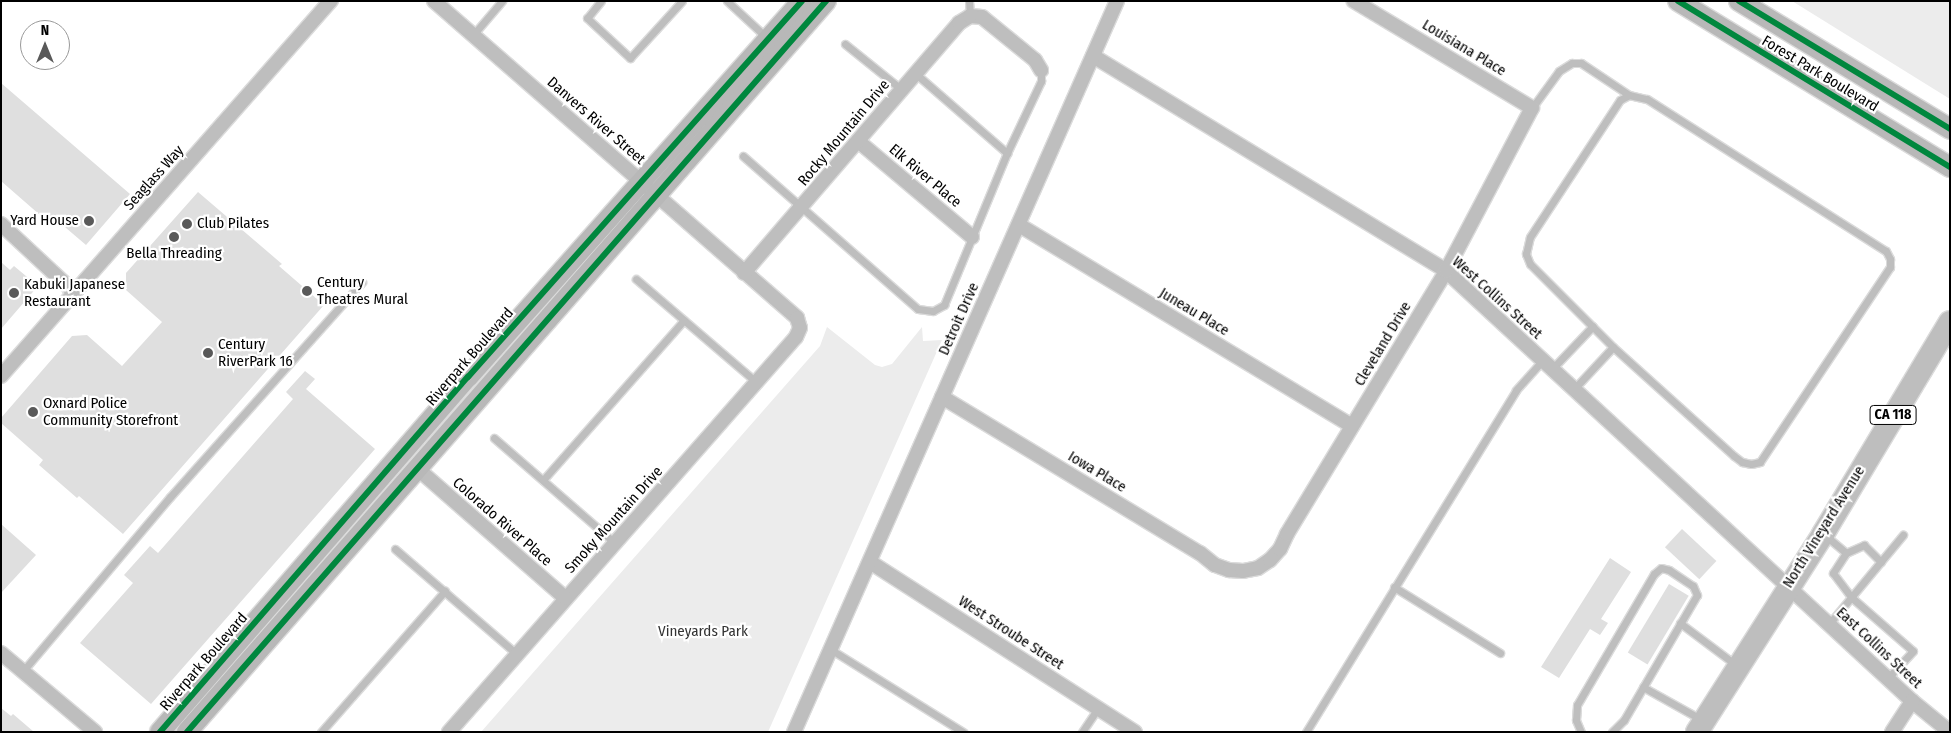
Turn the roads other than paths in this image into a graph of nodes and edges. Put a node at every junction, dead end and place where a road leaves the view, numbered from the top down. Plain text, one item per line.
1 (331, 1) edge
2 (434, 1) edge
3 (502, 1) edge
4 (602, 1) edge
5 (682, 1) edge
6 (727, 1) edge
7 (802, 1) edge
8 (826, 1) edge
9 (968, 1) edge
10 (1117, 1) edge
11 (1354, 1) edge
12 (1678, 1) edge
13 (1740, 1) edge
14 (970, 16) junction
15 (473, 35) junction
16 (769, 40) junction
17 (845, 44) dead end
18 (1093, 56) junction
19 (1041, 70) joint
20 (916, 74) junction
21 (902, 90) junction
22 (1629, 95) junction
23 (1532, 108) junction
24 (1950, 129) edge
25 (858, 141) junction
26 (1007, 153) junction
27 (743, 156) dead end
28 (1950, 167) edge
29 (641, 182) junction
30 (657, 196) junction
31 (801, 208) junction
32 (1, 224) edge
33 (1019, 225) junction
34 (972, 237) junction
35 (1446, 271) junction
36 (744, 273) junction
37 (636, 279) dead end
38 (362, 282) dead end
39 (75, 293) junction
40 (684, 320) junction
41 (1950, 322) edge
42 (1593, 326) junction
43 (800, 328) joint
44 (1613, 347) junction
45 (1547, 364) junction
46 (1, 376) edge
47 (756, 382) junction
48 (1574, 389) junction
49 (942, 397) junction
50 (1352, 426) junction
51 (494, 438) dead end
52 (418, 470) junction
53 (543, 480) junction
54 (1822, 534) junction
55 (1903, 535) dead end
56 (616, 544) junction
57 (395, 549) dead end
58 (1846, 553) junction
59 (870, 562) junction
60 (1881, 562) junction
61 (1236, 571) joint
62 (1788, 586) junction
63 (1394, 587) junction
64 (445, 591) junction
65 (1851, 597) junction
66 (565, 598) junction
67 (1680, 623) junction
68 (1829, 624) junction
69 (830, 649) junction
70 (1, 653) edge
71 (1500, 653) dead end
72 (518, 655) junction
73 (1737, 665) junction
74 (23, 671) junction
75 (1888, 678) junction
76 (1642, 687) junction
77 (1912, 701) junction
78 (1098, 708) junction
79 (1701, 726) edge
80 (95, 732) edge
81 (160, 732) edge
82 (187, 732) edge
83 (321, 732) edge
84 (449, 732) edge
85 (794, 732) edge
86 (963, 732) edge
87 (1082, 732) edge
88 (1135, 732) edge
89 (1306, 732) edge
90 (1581, 732) edge
91 (1612, 732) edge
92 (1892, 732) edge
93 (1950, 732) edge

1 - 39 street, Seaglass Way
2 - 15 street, Danvers River Street
3 - 15 lane
4 - 5 lane
6 - 16 lane
7 - 16 street, Riverpark Boulevard
8 - 30 street
9 - 14 lane
10 - 18 street, Detroit Drive
11 - 23 street, Louisiana Place
12 - 28 street, Forest Park Boulevard
13 - 24 street, Forest Park Boulevard
14 - 19 street
14 - 20 street, Rocky Mountain Drive
15 - 29 street, Danvers River Street
16 - 29 street, Riverpark Boulevard
17 - 21 lane
18 - 33 street, Detroit Drive
18 - 35 street, West Collins Street
19 - 26 lane
20 - 21 street, Rocky Mountain Drive
20 - 26 lane
21 - 25 street, Rocky Mountain Drive
22 - 23 lane
22 - 42 lane
22 - 44 lane
23 - 35 street, Cleveland Drive
25 - 31 street, Rocky Mountain Drive
25 - 34 street, Elk River Place
26 - 34 lane
27 - 31 lane
29 - 30 street, Danvers River Street
29 - 81 street, Riverpark Boulevard
30 - 36 street, Danvers River Street
30 - 52 street
31 - 34 lane
31 - 36 street, Rocky Mountain Drive
32 - 39 street
33 - 49 street, Detroit Drive
33 - 50 street, Juneau Place
35 - 45 street, West Collins Street
35 - 50 street, Cleveland Drive
36 - 43 street, Danvers River Street
37 - 40 lane
38 - 74 lane
39 - 46 street, Seaglass Way
40 - 47 lane
40 - 53 lane
41 - 54 main road, North Vineyard Avenue / CA 118
42 - 44 lane
42 - 45 lane
43 - 47 street, Smoky Mountain Drive
44 - 48 lane
45 - 48 street, West Collins Street
45 - 63 lane
47 - 56 street, Smoky Mountain Drive
48 - 62 street, West Collins Street
49 - 59 street, Detroit Drive
49 - 61 street, Iowa Place
50 - 61 street, Cleveland Drive
51 - 53 lane
52 - 66 street, Colorado River Place
52 - 82 street
53 - 56 lane
54 - 58 lane
54 - 62 main road, North Vineyard Avenue / CA 118
55 - 60 lane
56 - 66 street, Smoky Mountain Drive
57 - 64 lane
58 - 60 lane
58 - 65 lane
59 - 69 street, Detroit Drive
59 - 78 street, West Stroube Street
60 - 65 lane
62 - 68 street, East Collins Street
62 - 73 main road, North Vineyard Avenue / CA 118
63 - 71 lane
63 - 89 lane
64 - 72 lane
64 - 83 lane
65 - 68 lane
65 - 75 lane
66 - 72 street, Smoky Mountain Drive
67 - 73 lane
67 - 76 lane
67 - 90 lane
68 - 75 street, East Collins Street
69 - 85 street, Detroit Drive
69 - 86 lane
70 - 74 street
72 - 84 street, Smoky Mountain Drive
73 - 79 main road, North Vineyard Avenue / CA 118
74 - 80 street
75 - 77 street, East Collins Street
76 - 79 lane
76 - 91 lane
77 - 92 street
77 - 93 street, East Collins Street
78 - 87 lane
78 - 88 street, West Stroube Street

